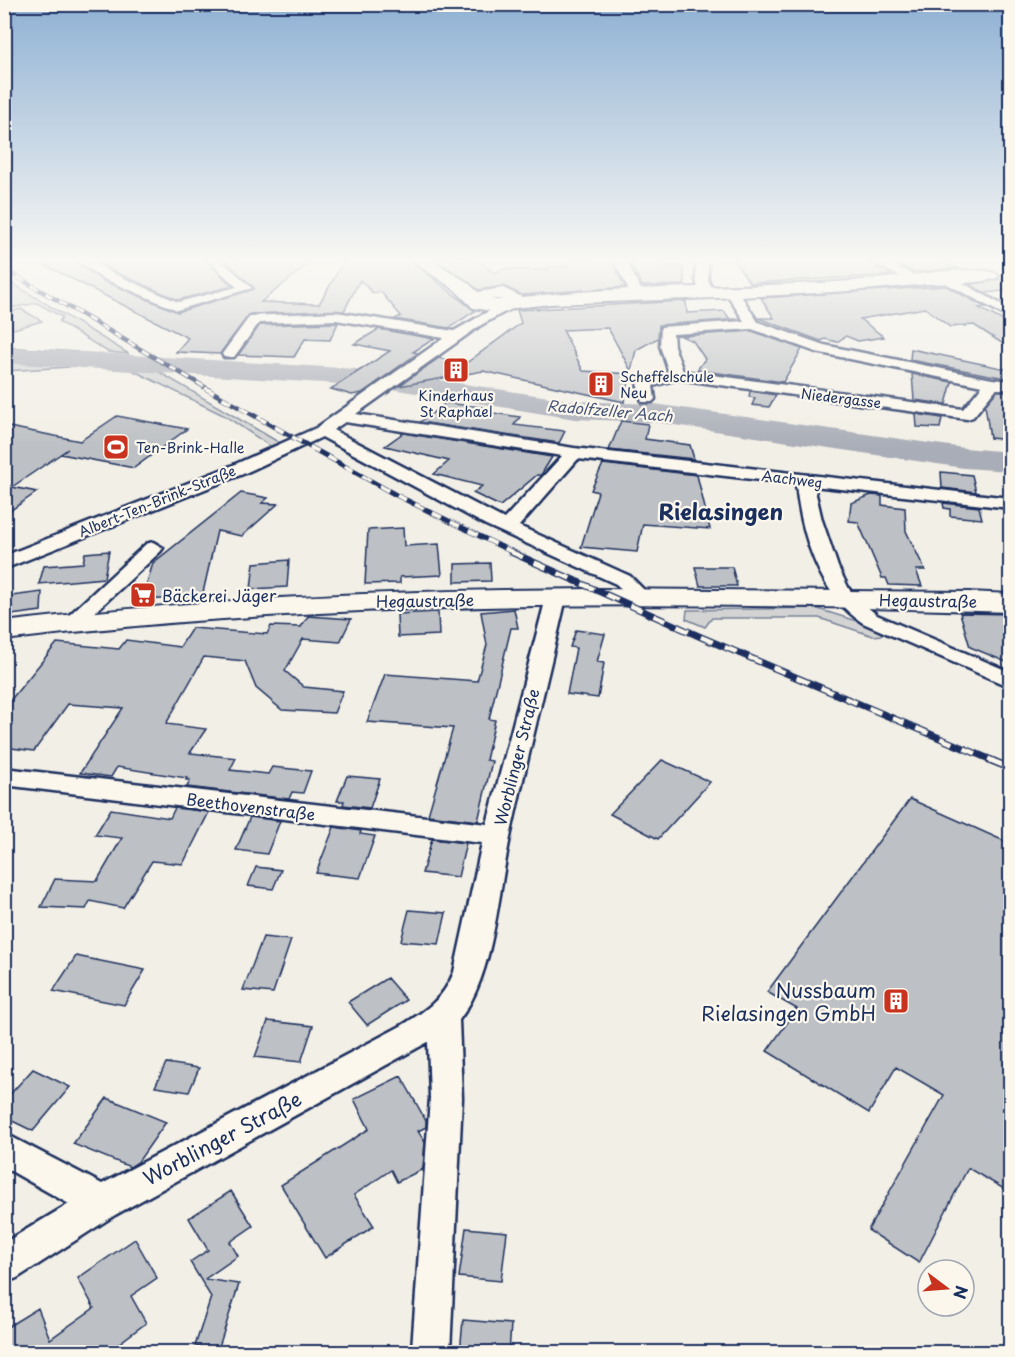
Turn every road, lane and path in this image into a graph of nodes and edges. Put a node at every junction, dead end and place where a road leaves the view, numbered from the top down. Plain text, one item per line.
1 (253, 322) edge
2 (374, 322) edge
3 (473, 322) edge
4 (751, 322) edge
5 (753, 325) junction
6 (457, 336) junction
7 (229, 354) dead end
8 (677, 375) junction
9 (992, 384) junction
10 (1011, 385) edge
11 (648, 399) dead end
12 (343, 417) junction
13 (322, 431) junction
14 (574, 453) junction
15 (806, 481) junction
16 (1011, 503) edge
17 (508, 526) junction
18 (153, 548) dead end
19 (4, 563) edge
20 (556, 598) junction
21 (642, 598) junction
22 (846, 599) junction
23 (1011, 603) edge
24 (74, 621) junction
25 (4, 631) edge
26 (1011, 680) edge
27 (4, 776) edge
28 (497, 835) junction
29 (443, 1016) junction
30 (4, 1149) edge
31 (102, 1203) junction
32 (4, 1265) edge
33 (432, 1350) dead end

1 - 7 street
2 - 6 street
3 - 6 street, Albert-Ten-Brink-Straße
4 - 5 street
5 - 8 street
5 - 9 street
6 - 12 street, Albert-Ten-Brink-Straße
8 - 9 street, Niedergasse
8 - 11 street, Niedergasse
9 - 10 street
12 - 13 street, Albert-Ten-Brink-Straße
12 - 14 street, Aachweg
13 - 17 street
13 - 19 street, Albert-Ten-Brink-Straße
14 - 15 street, Aachweg
14 - 17 street
15 - 16 street, Aachweg
15 - 22 street
17 - 21 street
18 - 24 street
20 - 21 main road, Hegaustraße
20 - 24 main road, Hegaustraße
20 - 28 street, Worblinger Straße
21 - 22 main road, Hegaustraße
22 - 23 main road, Hegaustraße
22 - 26 street
24 - 25 main road, Hegaustraße
27 - 28 street, Beethovenstraße
28 - 29 street, Worblinger Straße
29 - 31 street, Worblinger Straße
29 - 33 street
30 - 31 street
31 - 32 street, Worblinger Straße

